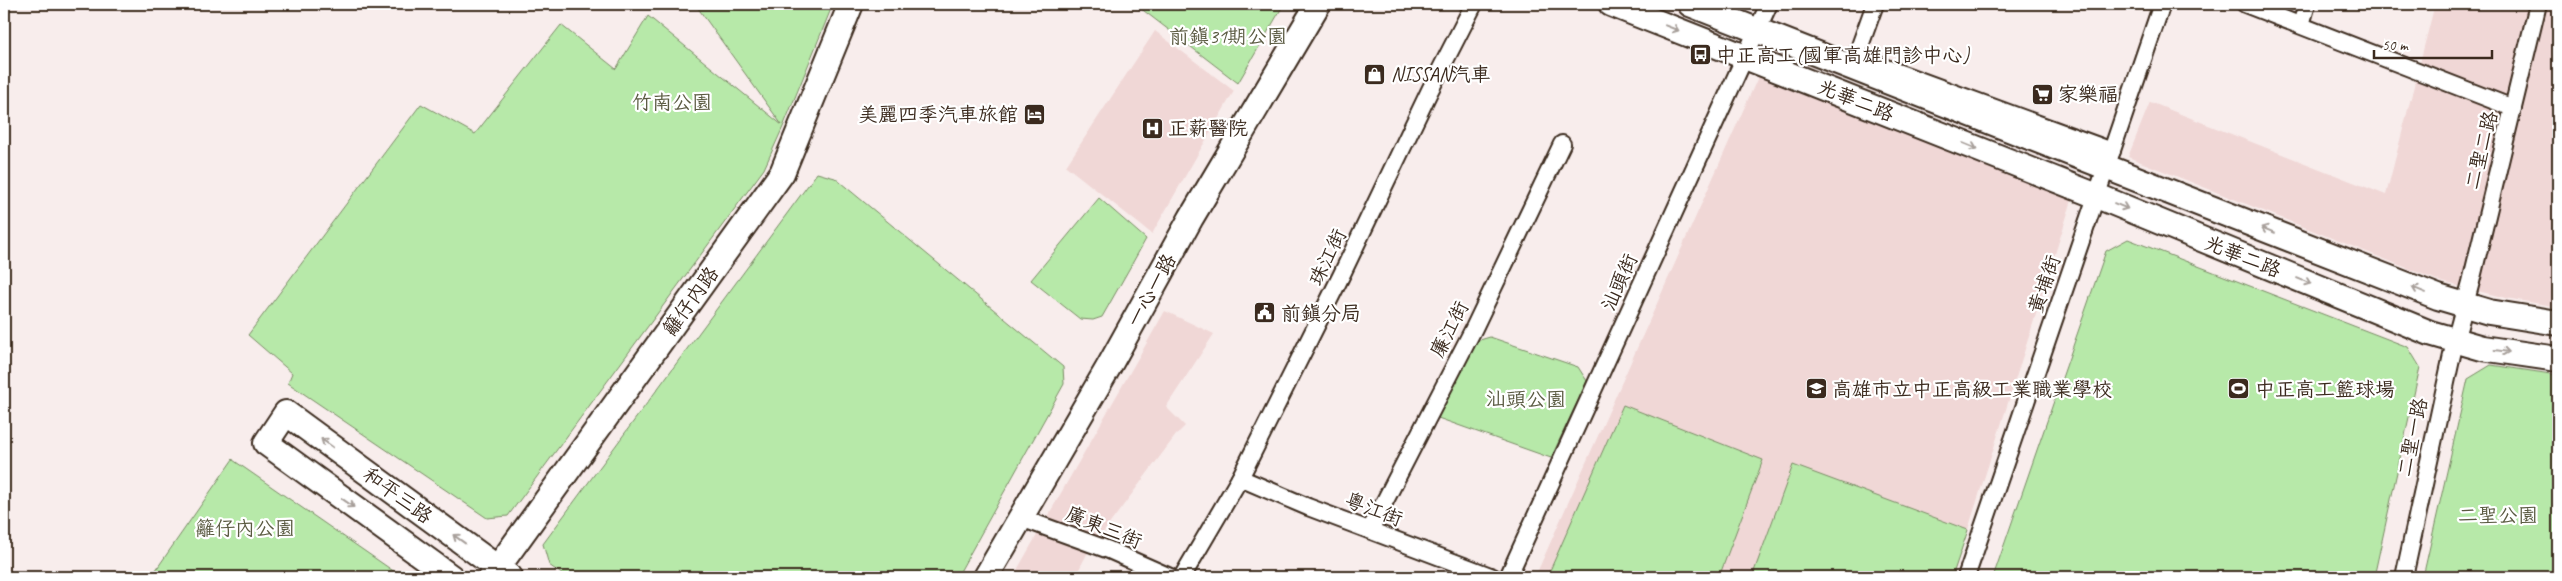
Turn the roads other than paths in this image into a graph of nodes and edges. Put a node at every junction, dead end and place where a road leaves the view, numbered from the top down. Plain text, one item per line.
1 (851, 4) edge
2 (1318, 4) edge
3 (1474, 4) edge
4 (1611, 4) edge
5 (1690, 4) edge
6 (1769, 4) edge
7 (1875, 4) edge
8 (2162, 4) edge
9 (2245, 4) edge
10 (2307, 4) edge
11 (2538, 4) edge
12 (2300, 25) junction
13 (1759, 26) junction
14 (1745, 56) junction
15 (1856, 57) junction
16 (1944, 102) junction
17 (2513, 108) junction
18 (1934, 131) junction
19 (1562, 144) dead end
20 (2109, 158) junction
21 (2097, 196) junction
22 (2465, 306) junction
23 (2558, 323) edge
24 (2455, 341) junction
25 (2558, 359) edge
26 (1240, 478) junction
27 (1021, 518) junction
28 (1370, 530) junction
29 (500, 574) edge
30 (451, 577) edge
31 (986, 577) edge
32 (1170, 577) edge
33 (1182, 577) edge
34 (1493, 577) edge
35 (1508, 577) edge
36 (1966, 577) edge
37 (2404, 577) edge

1 - 29 street, 籬仔內路
2 - 27 street, 一心一路
3 - 26 street, 珠江街
4 -> 14 street, 光華二路
5 - 13 street, 光華二路
6 - 13 street, 汕頭街
7 - 15 street
8 - 20 street, 黃埔街
9 - 12 street
10 - 12 street
11 - 17 street, 二聖二路
12 - 17 street
13 - 14 street, 汕頭街
13 - 15 street
13 - 16 street, 光華二路
14 - 18 street, 光華二路
14 - 35 street, 汕頭街
15 - 20 street
16 - 18 street
16 - 20 street, 光華二路
17 - 22 street, 二聖二路
18 -> 21 street, 光華二路
19 - 28 street, 廉江街
20 - 21 street, 黃埔街
22 -> 20 street, 光華二路
21 -> 24 street, 光華二路
21 - 36 street, 黃埔街
22 - 23 street, 光華二路
22 - 24 street, 二聖一路
24 -> 25 street, 光華二路
24 - 37 street, 二聖一路
26 - 28 street, 粵江街
26 - 33 street, 珠江街
27 - 31 street, 一心一路
27 - 32 street, 廣東三街
28 - 34 street, 粵江街
29 -> 30 street, 和平三路

